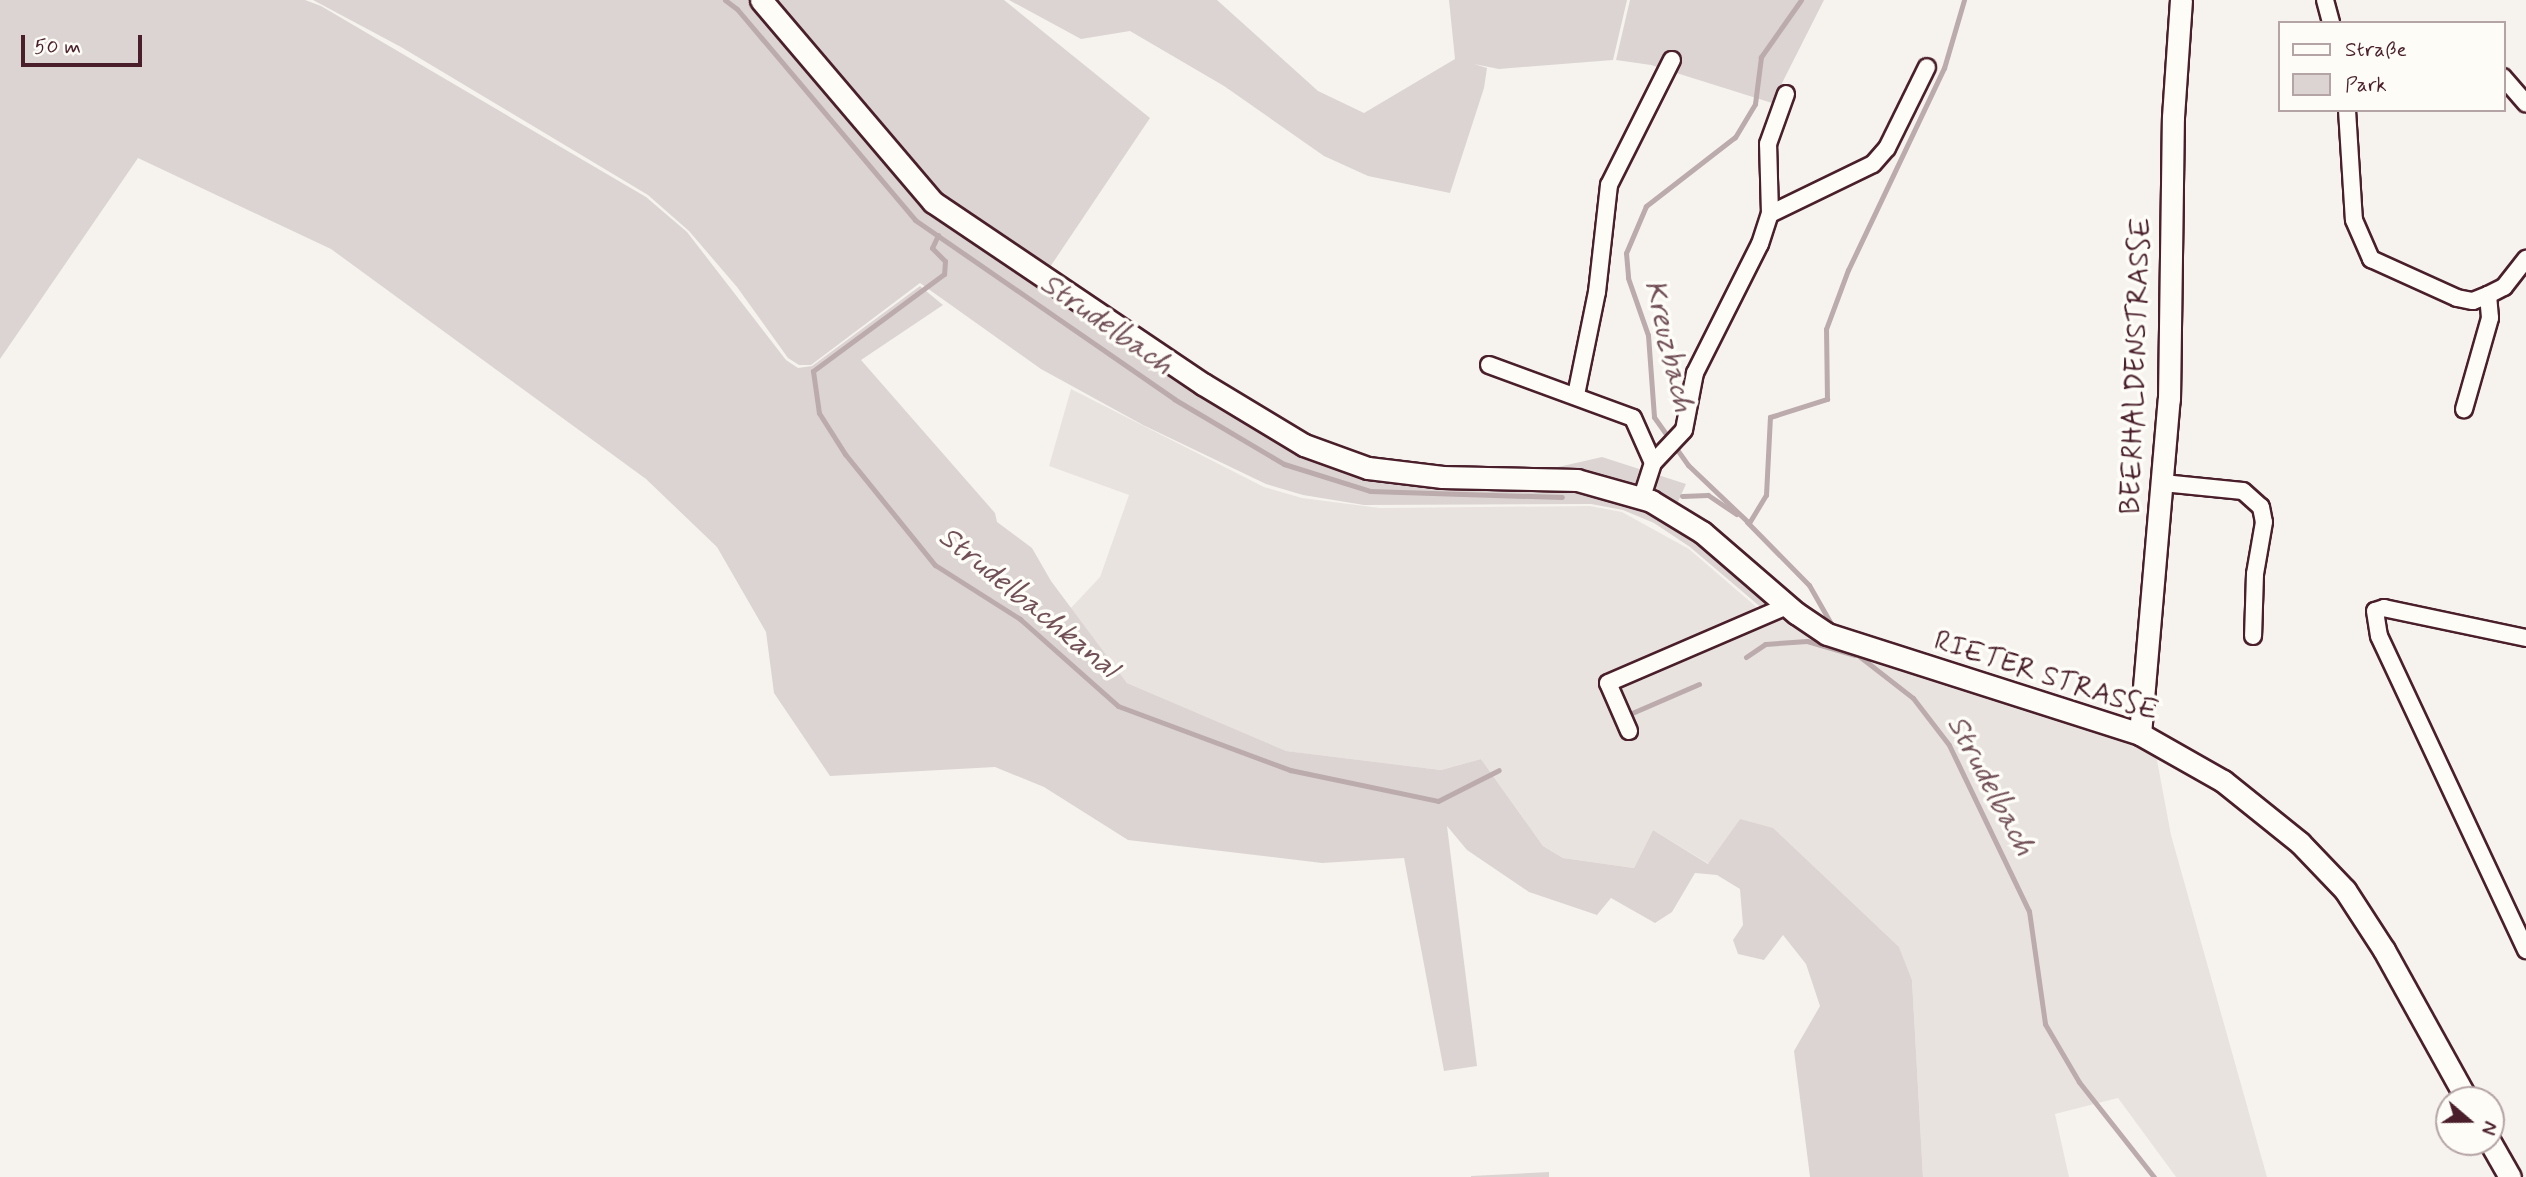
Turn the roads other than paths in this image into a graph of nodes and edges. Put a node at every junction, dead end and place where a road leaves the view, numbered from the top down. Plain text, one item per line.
1 (761, 0) edge
2 (2181, 0) edge
3 (2325, 0) edge
4 (2330, 21) edge
5 (1672, 60) dead end
6 (1927, 67) dead end
7 (2505, 79) edge
8 (1786, 94) dead end
9 (2526, 103) edge
10 (2347, 112) edge
11 (1770, 214) junction
12 (2526, 259) edge
13 (2488, 295) junction
14 (1489, 365) dead end
15 (1576, 395) junction
16 (2464, 409) dead end
17 (1658, 460) junction
18 (2163, 483) junction
19 (1642, 498) junction
20 (1787, 606) junction
21 (2253, 636) dead end
22 (2526, 638) edge
23 (1624, 720) dead end
24 (2140, 734) junction
25 (2526, 950) edge
26 (2459, 1086) edge
27 (2498, 1156) edge
28 (2510, 1177) edge

1 - 19 street, RIETER STRASSE
2 - 18 street, BEERHALDENSTRASSE
3 - 4 street
5 - 15 street
6 - 11 street
7 - 9 street
8 - 11 street
10 - 13 street
11 - 17 street
12 - 13 street
13 - 16 street
14 - 15 street
15 - 17 street
17 - 19 street
18 - 21 street
18 - 24 street, BEERHALDENSTRASSE
19 - 20 street, RIETER STRASSE
20 - 23 street
20 - 24 street, RIETER STRASSE
22 - 25 street
24 - 26 street, RIETER STRASSE
27 - 28 street

